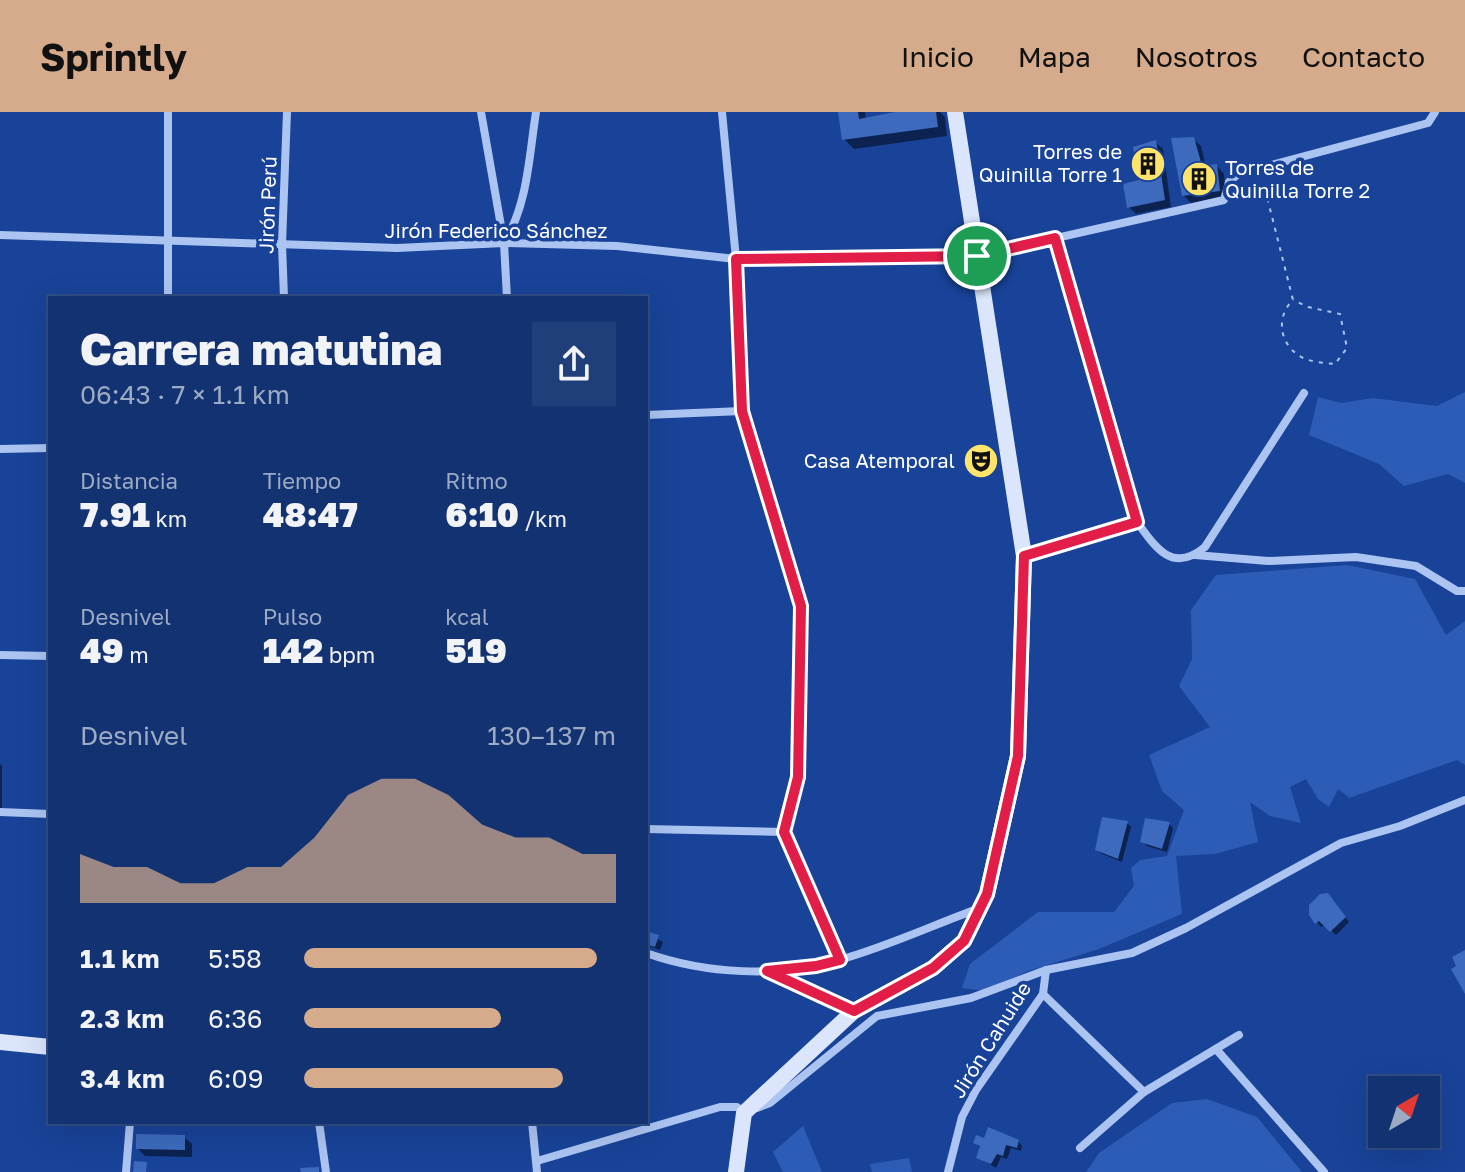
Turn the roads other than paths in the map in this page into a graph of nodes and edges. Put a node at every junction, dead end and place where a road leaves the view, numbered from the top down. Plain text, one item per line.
1 (168, 112) edge
2 (287, 112) edge
3 (481, 112) edge
4 (536, 112) edge
5 (722, 112) edge
6 (955, 112) edge
7 (1435, 112) edge
8 (0, 235) edge
9 (1055, 238) junction
10 (168, 241) junction
11 (504, 243) junction
12 (282, 244) junction
13 (977, 256) junction
14 (736, 259) junction
15 (168, 296) edge
16 (284, 296) edge
17 (507, 296) edge
18 (1304, 393) dead end
19 (742, 411) junction
20 (648, 415) edge
21 (48, 448) edge
22 (0, 449) edge
23 (1194, 555) junction
24 (1465, 591) edge
25 (0, 655) edge
26 (48, 656) edge
27 (1465, 800) edge
28 (0, 812) edge
29 (48, 814) edge
30 (648, 829) edge
31 (784, 832) junction
32 (981, 908) junction
33 (648, 953) edge
34 (840, 960) junction
35 (1046, 970) junction
36 (767, 971) junction
37 (1043, 994) junction
38 (854, 1011) junction
39 (1239, 1035) dead end
40 (0, 1042) edge
41 (48, 1047) edge
42 (1216, 1049) junction
43 (1144, 1092) junction
44 (744, 1113) junction
45 (130, 1124) edge
46 (319, 1124) edge
47 (532, 1124) edge
48 (1080, 1148) dead end
49 (537, 1161) junction
50 (126, 1172) edge
51 (326, 1172) edge
52 (537, 1172) edge
53 (736, 1172) edge
54 (948, 1172) edge
55 (1324, 1172) edge

1 - 10 street
2 - 12 street, Jirón Perú
3 - 11 street
4 - 11 street
5 - 14 street
6 - 13 main road
7 - 9 street, Jirón Federico Sánchez
8 - 10 street, Jirón Federico Sánchez
9 - 13 street, Jirón Federico Sánchez
9 - 23 street
10 - 12 street, Jirón Federico Sánchez
10 - 15 street
11 - 12 street, Jirón Federico Sánchez
11 - 14 street, Jirón Federico Sánchez
11 - 17 street
12 - 16 street, Jirón Perú
13 - 14 street, Jirón Federico Sánchez
13 - 32 main road
14 - 19 street
18 - 23 street
19 - 20 street
19 - 31 street
21 - 22 street
23 - 24 street
25 - 26 street
27 - 35 street
28 - 29 street
30 - 31 street
31 - 34 street
32 - 34 street
32 - 38 main road
33 - 36 street
34 - 36 street
35 - 37 street, Jirón Cahuide
35 - 44 street
36 - 38 street
37 - 43 street
37 - 54 street, Jirón Cahuide
38 - 44 main road
39 - 42 street
40 - 41 main road
42 - 43 street
42 - 55 street
43 - 48 street
44 - 49 street
44 - 53 main road
45 - 50 street
46 - 51 street
47 - 49 street
49 - 52 street

